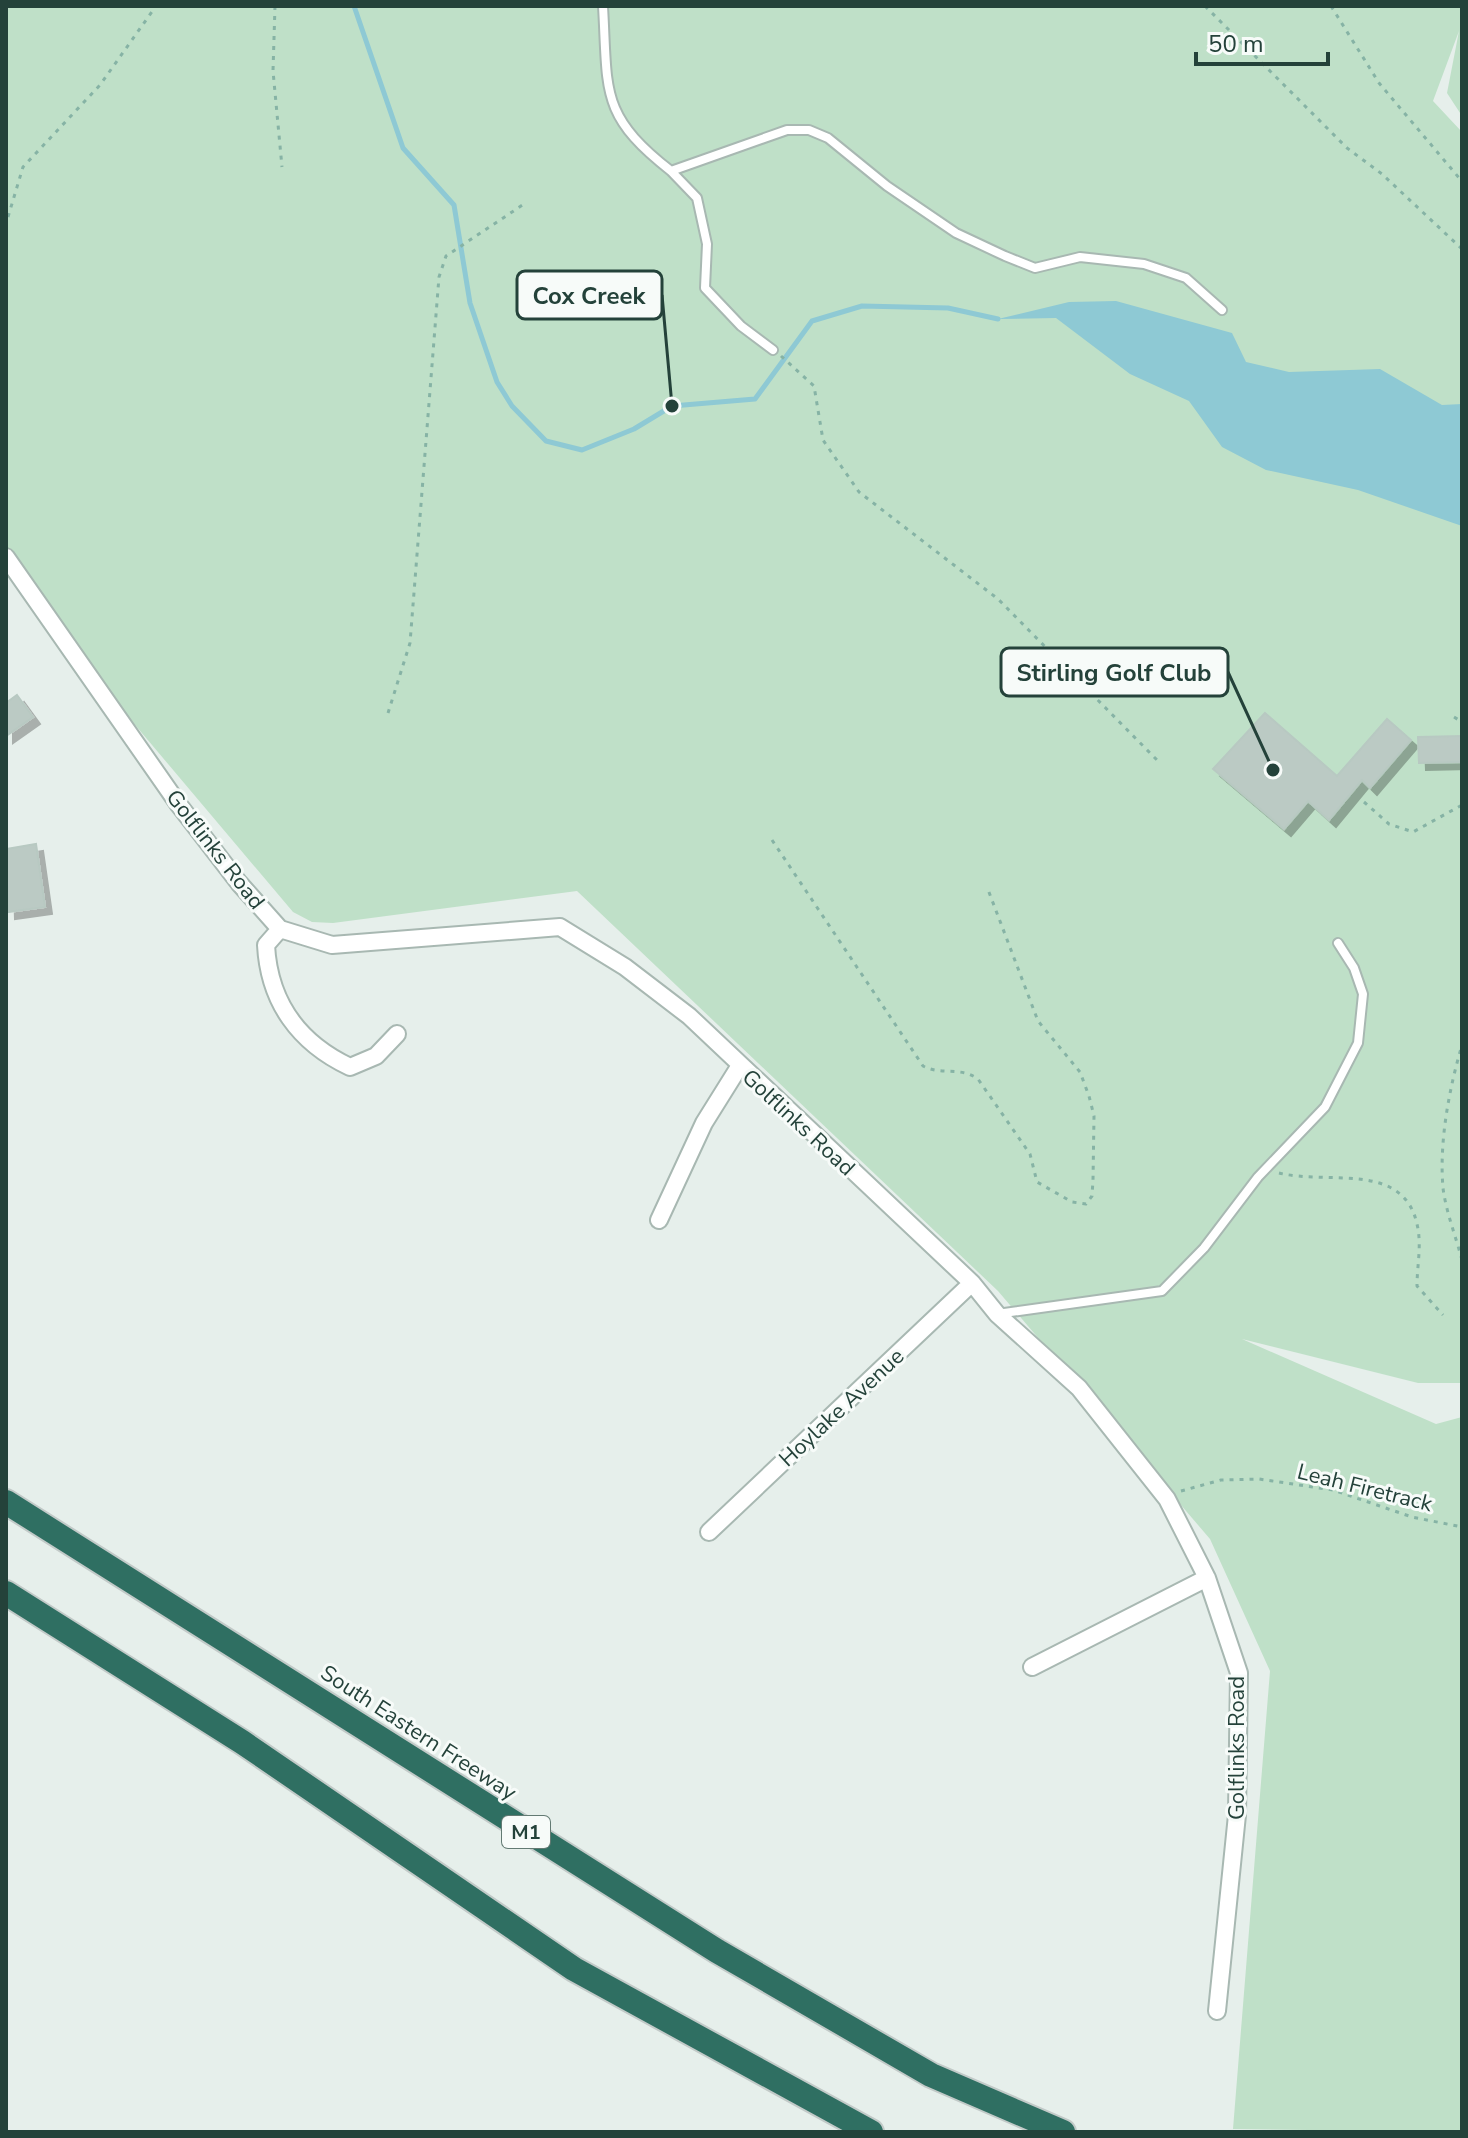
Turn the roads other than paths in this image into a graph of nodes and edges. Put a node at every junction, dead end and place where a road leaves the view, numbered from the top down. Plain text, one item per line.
1 (603, 6) edge
2 (671, 171) junction
3 (1222, 310) dead end
4 (773, 350) dead end
5 (6, 557) edge
6 (280, 929) junction
7 (1338, 943) dead end
8 (397, 1034) dead end
9 (739, 1067) junction
10 (659, 1220) dead end
11 (972, 1283) junction
12 (997, 1314) junction
13 (6, 1502) edge
14 (709, 1532) dead end
15 (1207, 1578) junction
16 (6, 1593) edge
17 (1032, 1667) dead end
18 (1217, 2011) dead end
19 (871, 2132) edge
20 (1063, 2132) edge

1 - 2 lane
2 - 3 lane
2 - 4 lane
5 - 6 street, Golflinks Road
6 - 8 street
6 - 9 street, Golflinks Road
7 - 12 lane
9 - 10 street
9 - 11 street, Golflinks Road
11 - 12 street, Golflinks Road
11 - 14 street, Hoylake Avenue
12 - 15 street, Golflinks Road
13 - 20 highway, South Eastern Freeway / M1
15 - 17 street
15 - 18 street, Golflinks Road
16 - 19 highway

